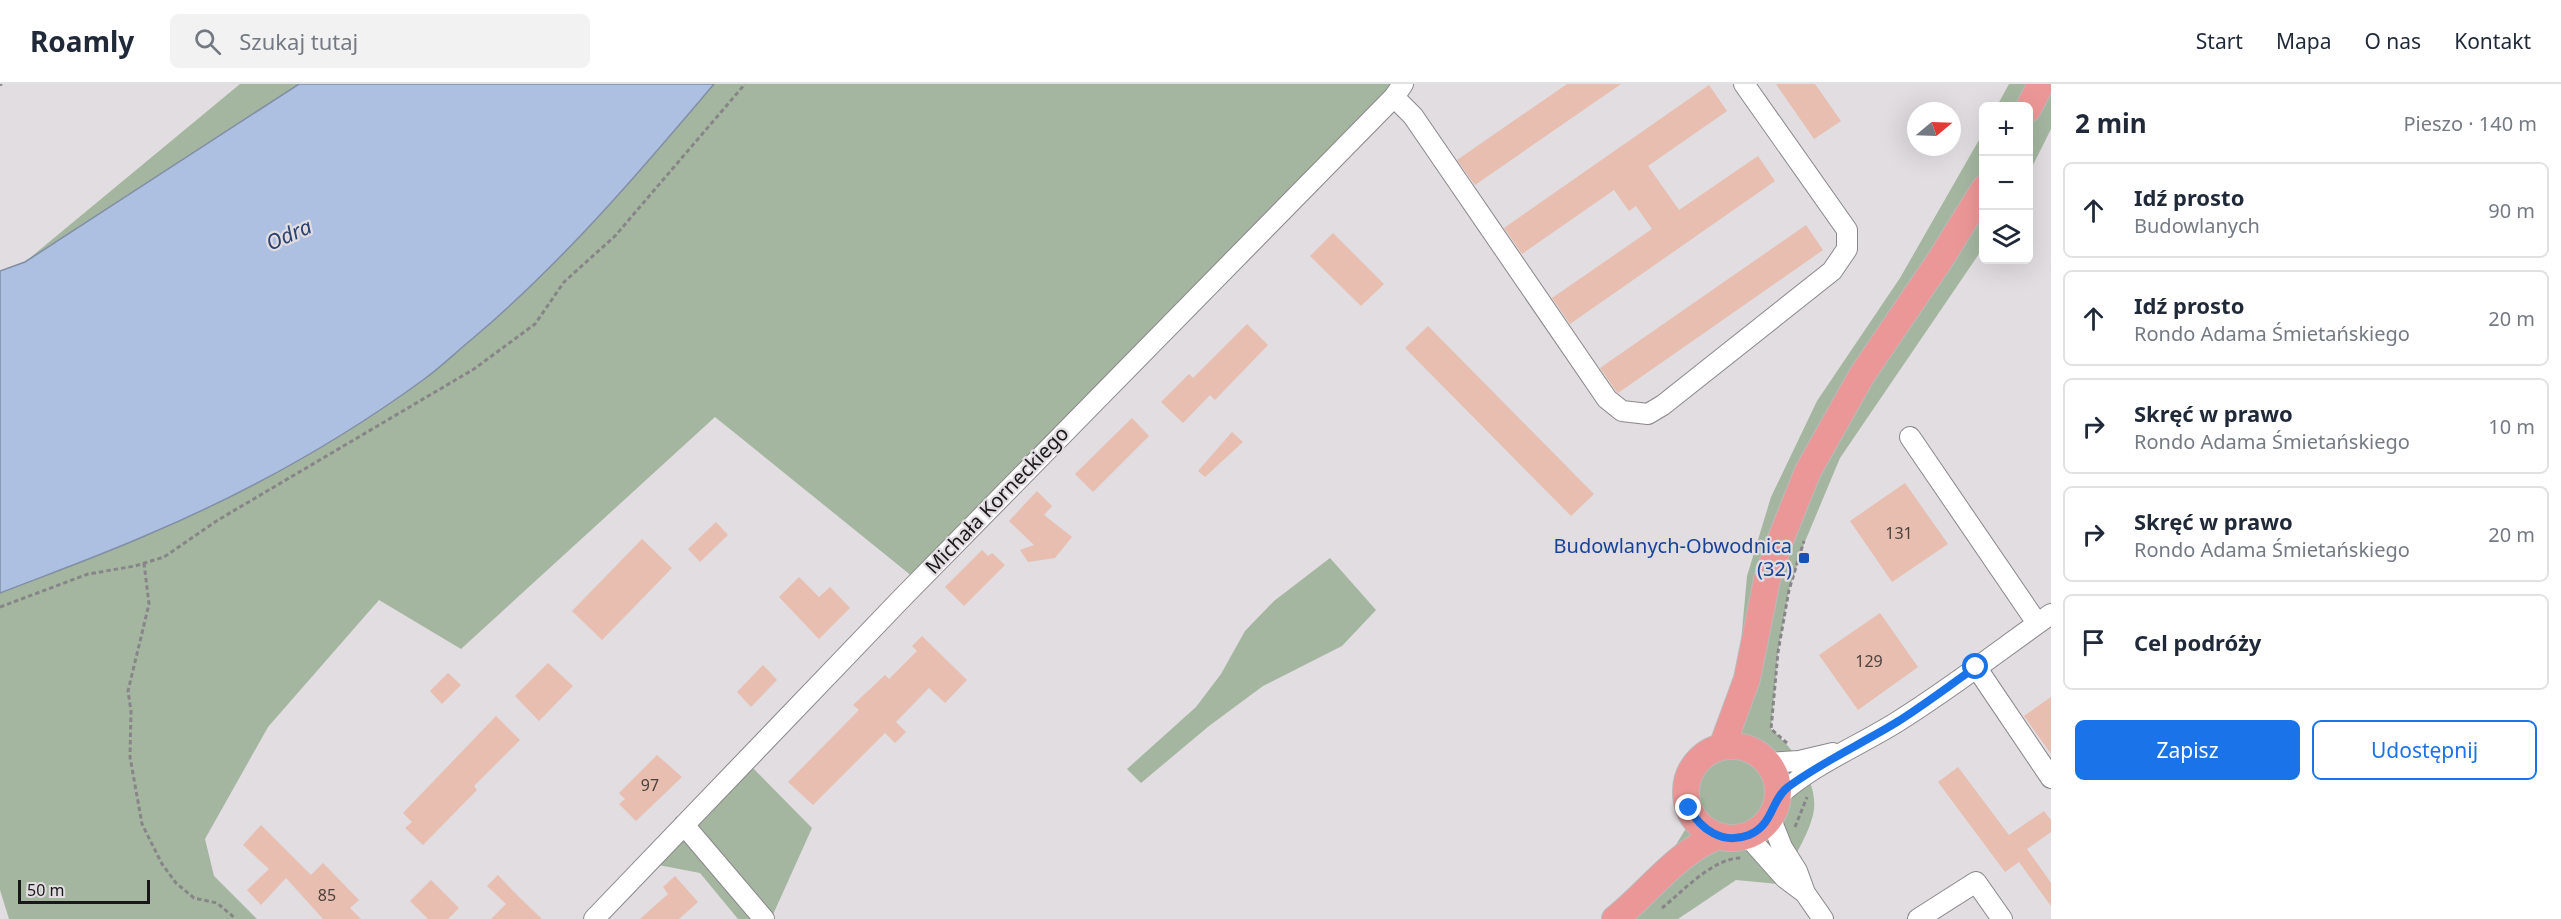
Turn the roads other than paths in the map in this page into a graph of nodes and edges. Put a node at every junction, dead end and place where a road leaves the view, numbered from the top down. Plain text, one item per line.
1 (1744, 84) edge
2 (2041, 84) edge
3 (1398, 90) edge
4 (2032, 102) edge
5 (1979, 196) edge
6 (1910, 437) dead end
7 (2044, 619) edge
8 (1976, 667) junction
9 (1747, 678) junction
10 (1722, 747) junction
11 (1844, 751) junction
12 (1763, 759) junction
13 (2051, 777) edge
14 (1689, 808) junction
15 (1773, 808) junction
16 (684, 825) junction
17 (1729, 837) junction
18 (1658, 878) junction
19 (1806, 893) junction
20 (594, 919) edge
21 (764, 919) edge
22 (1616, 919) edge
23 (1824, 919) edge
24 (1918, 919) edge
25 (2002, 919) edge

1 - 3 street
2 - 4 main road
3 - 16 street, Michała Korneckiego
5 - 9 main road
6 - 7 street
7 - 8 street
8 - 11 street
8 - 13 street
9 - 10 main road
9 - 12 main road
10 - 12 main road
10 - 14 main road
11 - 12 street
11 - 15 street
12 - 15 main road
14 - 17 main road
14 - 18 main road
15 - 17 main road
15 - 19 street
16 - 20 street, Michała Korneckiego
16 - 21 street
17 - 18 main road
17 - 19 street
18 - 22 main road
19 - 23 street
24 - 25 street

